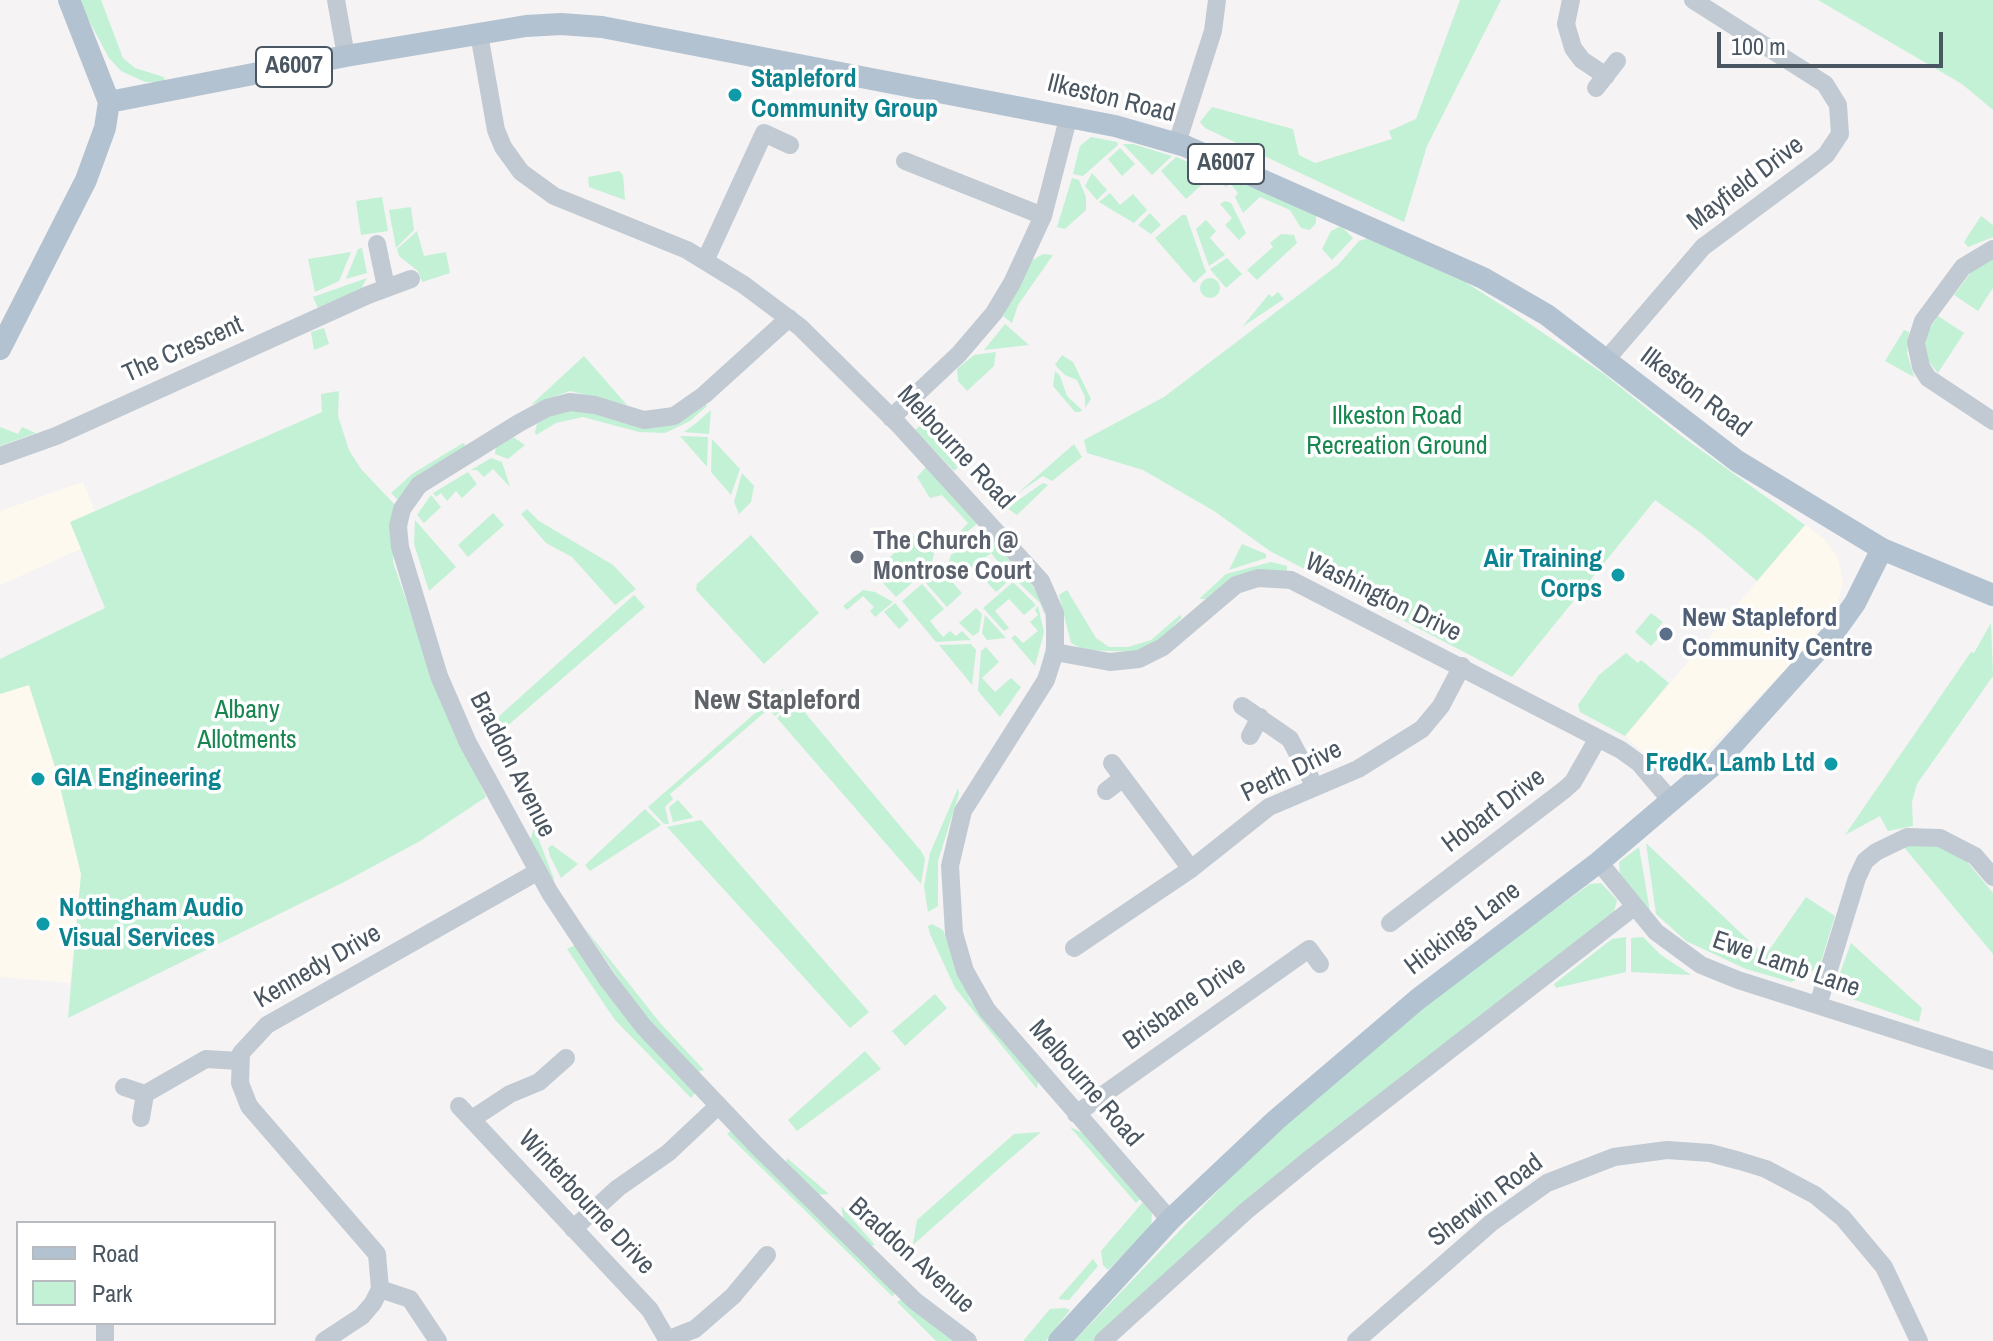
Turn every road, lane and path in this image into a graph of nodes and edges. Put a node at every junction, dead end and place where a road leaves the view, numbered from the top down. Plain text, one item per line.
1 (69, 0) edge
2 (336, 0) edge
3 (1217, 0) edge
4 (1571, 0) edge
5 (1693, 0) edge
6 (479, 34) junction
7 (346, 56) junction
8 (1606, 75) dead end
9 (109, 102) junction
10 (1069, 115) junction
11 (1177, 143) junction
12 (790, 145) dead end
13 (905, 161) dead end
14 (1043, 216) junction
15 (377, 244) dead end
16 (1993, 249) edge
17 (705, 261) junction
18 (411, 279) dead end
19 (386, 287) junction
20 (789, 318) junction
21 (0, 349) edge
22 (1606, 360) junction
23 (891, 418) junction
24 (1993, 421) edge
25 (0, 456) edge
26 (1882, 549) junction
27 (1993, 595) edge
28 (1055, 652) junction
29 (1462, 666) junction
30 (1242, 706) dead end
31 (1260, 717) junction
32 (1250, 736) dead end
33 (1598, 738) junction
34 (1314, 785) junction
35 (1106, 791) dead end
36 (1672, 802) junction
37 (1599, 862) junction
38 (1191, 869) junction
39 (537, 872) junction
40 (1993, 877) edge
41 (1634, 907) junction
42 (1397, 911) dead end
43 (1074, 948) dead end
44 (1320, 964) dead end
45 (1818, 1005) junction
46 (566, 1058) dead end
47 (239, 1061) junction
48 (1993, 1061) edge
49 (124, 1087) dead end
50 (145, 1094) junction
51 (718, 1106) junction
52 (1076, 1114) junction
53 (141, 1118) dead end
54 (1170, 1220) junction
55 (573, 1229) junction
56 (767, 1255) dead end
57 (380, 1289) junction
58 (668, 1340) edge
59 (324, 1341) edge
60 (438, 1341) edge
61 (968, 1341) edge
62 (1059, 1341) edge
63 (1103, 1341) edge
64 (1356, 1341) edge
65 (1919, 1341) edge

1 - 9 main road
2 - 7 street
3 - 11 street
4 - 8 street
5 - 22 street, Mayfield Drive
6 - 7 main road, Ilkeston Road / A6007
6 - 10 main road, Ilkeston Road / A6007
6 - 17 street, Melbourne Road
7 - 9 main road, Ilkeston Road / A6007
9 - 21 main road
10 - 11 main road, Ilkeston Road / A6007
10 - 14 street
11 - 22 main road, Ilkeston Road / A6007
12 - 17 street
13 - 14 street
14 - 23 street
15 - 19 street
16 - 24 street
17 - 20 street, Melbourne Road
18 - 19 street, The Crescent
19 - 25 street, The Crescent
20 - 23 street, Melbourne Road
20 - 39 street, Braddon Avenue
22 - 26 main road, Ilkeston Road / A6007
23 - 28 street, Melbourne Road
26 - 27 main road, Ilkeston Road / A6007
26 - 36 main road, Hickings Lane
28 - 29 street, Washington Drive
28 - 52 street, Melbourne Road
29 - 33 street, Washington Drive
29 - 34 street, Perth Drive
30 - 31 street
31 - 32 street
31 - 34 street
33 - 36 street, Washington Drive
33 - 42 street, Hobart Drive
34 - 38 street, Perth Drive
35 - 38 street
36 - 37 main road, Hickings Lane
37 - 41 street, Ewe Lamb Lane
37 - 54 main road, Hickings Lane
38 - 43 street, Perth Drive
39 - 47 street, Kennedy Drive
39 - 51 street, Braddon Avenue
40 - 45 street
41 - 45 street, Ewe Lamb Lane
41 - 63 street
44 - 52 street, Brisbane Drive
45 - 48 street, Ewe Lamb Lane
46 - 55 street, Winterbourne Drive
47 - 50 street
47 - 57 street
49 - 50 street
50 - 53 street
51 - 55 street
51 - 61 street, Braddon Avenue
52 - 54 street, Melbourne Road
54 - 62 main road, Hickings Lane
55 - 58 street, Winterbourne Drive
56 - 58 street
57 - 59 street
57 - 60 street
64 - 65 street, Sherwin Road

